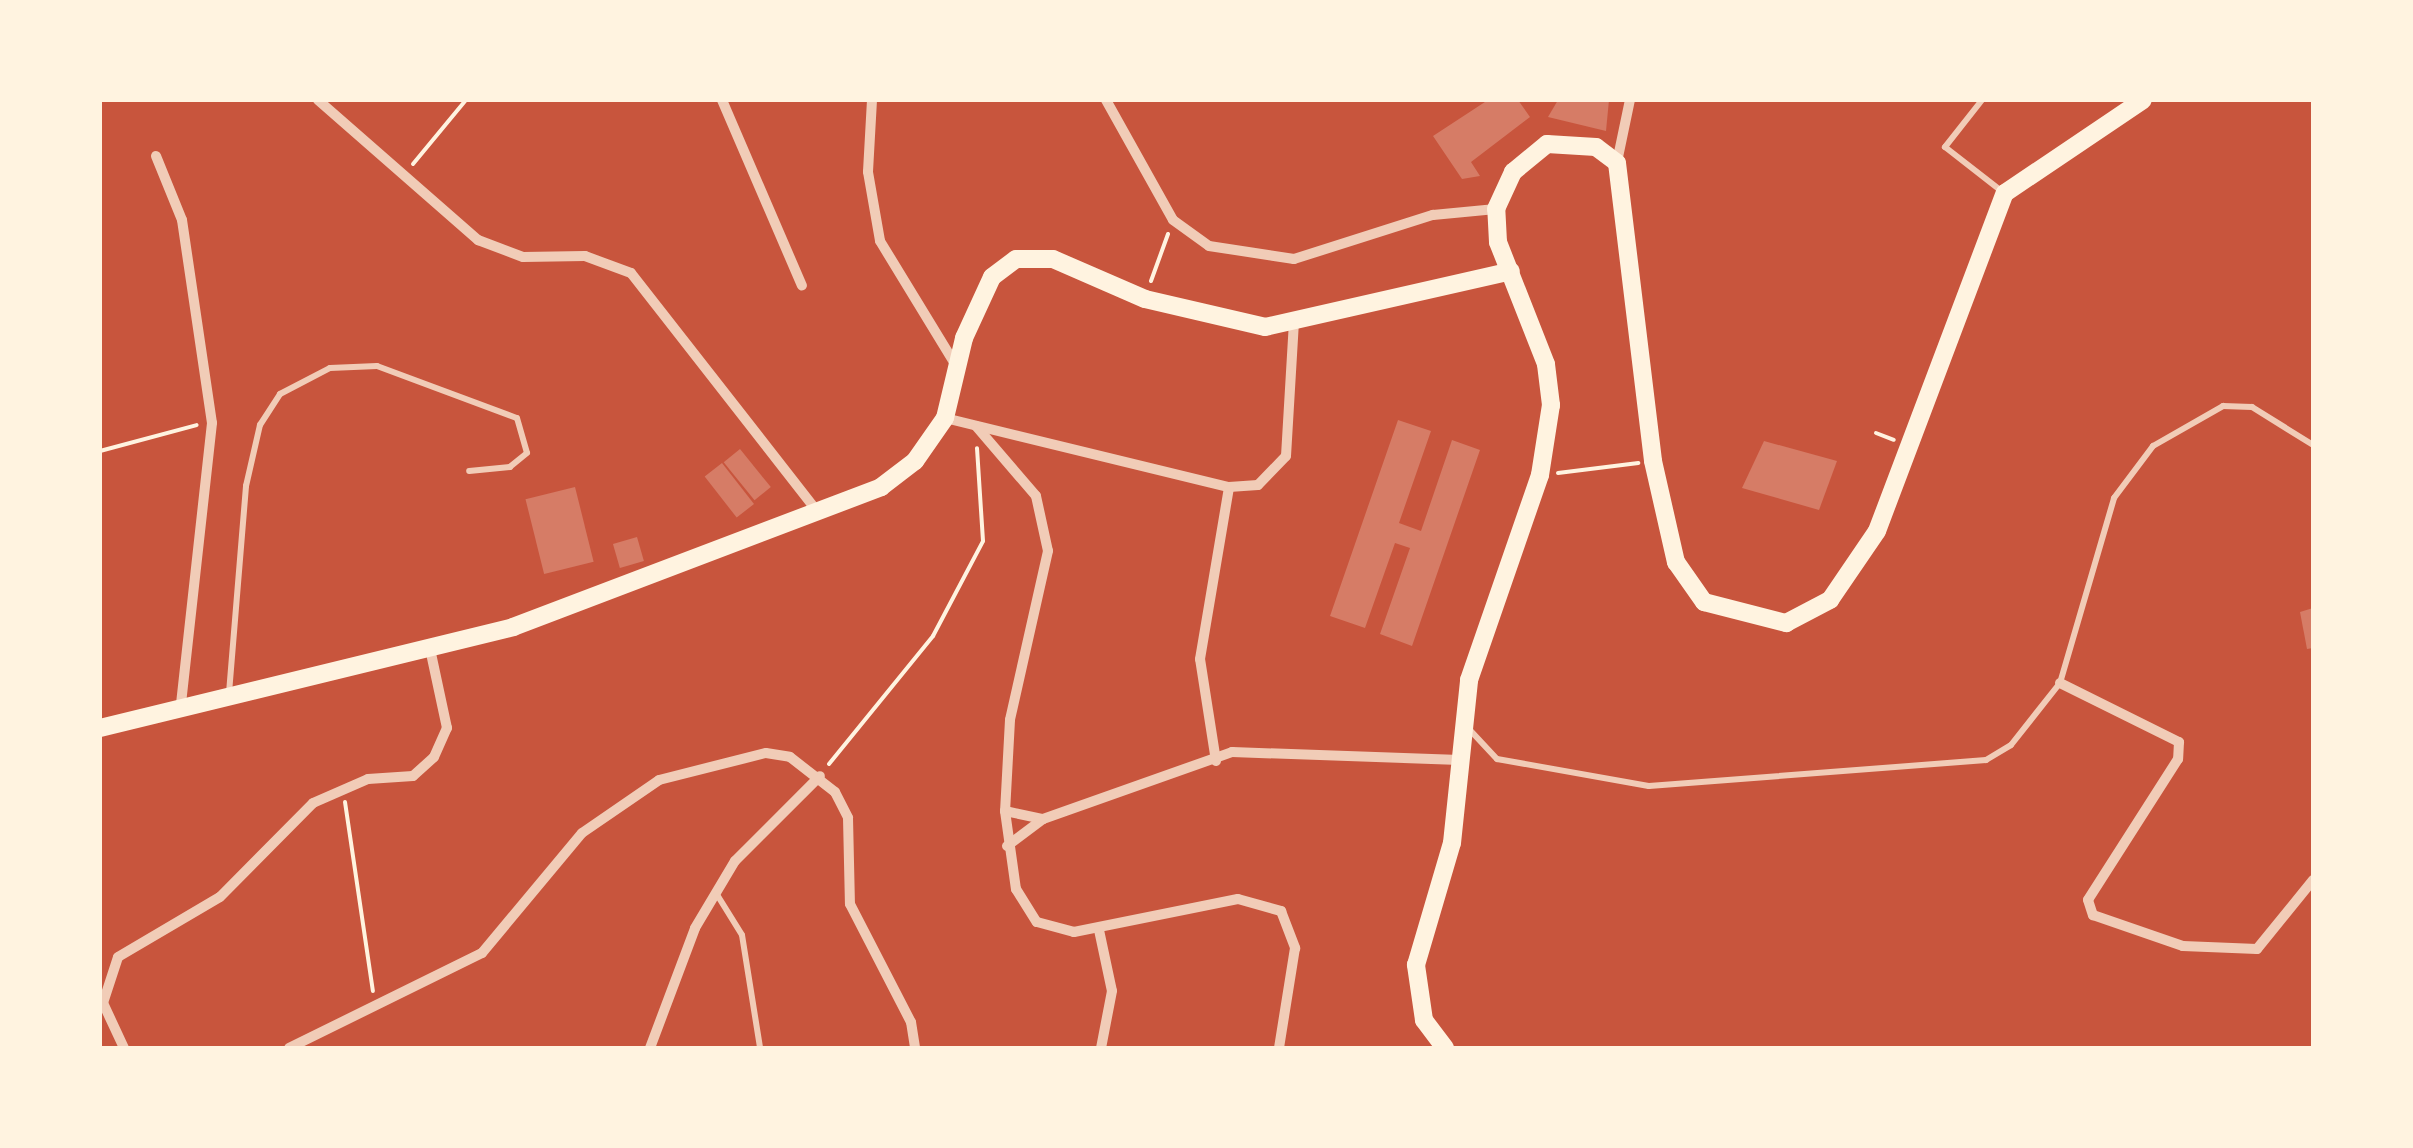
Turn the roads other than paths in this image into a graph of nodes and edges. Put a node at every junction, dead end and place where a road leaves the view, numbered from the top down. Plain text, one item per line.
1 (318, 100) edge
2 (722, 100) edge
3 (872, 100) edge
4 (1106, 100) edge
5 (1630, 100) edge
6 (1982, 100) edge
7 (2143, 100) edge
8 (156, 156) dead end
9 (1616, 163) junction
10 (2005, 193) junction
11 (1496, 209) junction
12 (1511, 271) junction
13 (802, 286) dead end
14 (1294, 323) junction
15 (958, 368) junction
16 (946, 418) junction
17 (976, 426) junction
18 (2313, 445) edge
19 (468, 472) dead end
20 (1229, 487) junction
21 (817, 511) junction
22 (430, 649) junction
23 (2060, 683) junction
24 (228, 693) junction
25 (181, 703) junction
26 (1460, 720) junction
27 (100, 728) edge
28 (1460, 760) junction
29 (1216, 761) junction
30 (820, 776) junction
31 (1005, 811) junction
32 (1043, 820) junction
33 (1007, 846) junction
34 (2313, 880) edge
35 (716, 893) junction
36 (1099, 930) junction
37 (124, 1048) edge
38 (289, 1048) edge
39 (650, 1048) edge
40 (760, 1048) edge
41 (915, 1048) edge
42 (1102, 1048) edge
43 (1279, 1048) edge
44 (1444, 1048) edge

1 - 21 street
2 - 13 street
3 - 15 street
4 - 11 street
5 - 9 street
6 - 10 lane
7 - 10 main road
8 - 25 street
9 - 10 main road
9 - 11 main road
11 - 12 main road
12 - 14 main road
12 - 26 main road
14 - 15 main road
14 - 20 street
15 - 16 main road
16 - 17 street
16 - 21 main road
17 - 20 street
17 - 31 street
18 - 23 lane
19 - 24 lane
20 - 29 street
21 - 22 main road
22 - 24 main road
22 - 37 street
23 - 26 lane
23 - 34 street
24 - 25 main road
25 - 27 main road
26 - 28 main road
28 - 29 street
28 - 44 main road
29 - 32 street
30 - 35 street
30 - 38 street
30 - 41 street
31 - 32 street
31 - 33 street
32 - 33 street
33 - 36 street
35 - 39 street
35 - 40 lane
36 - 42 street
36 - 43 street

